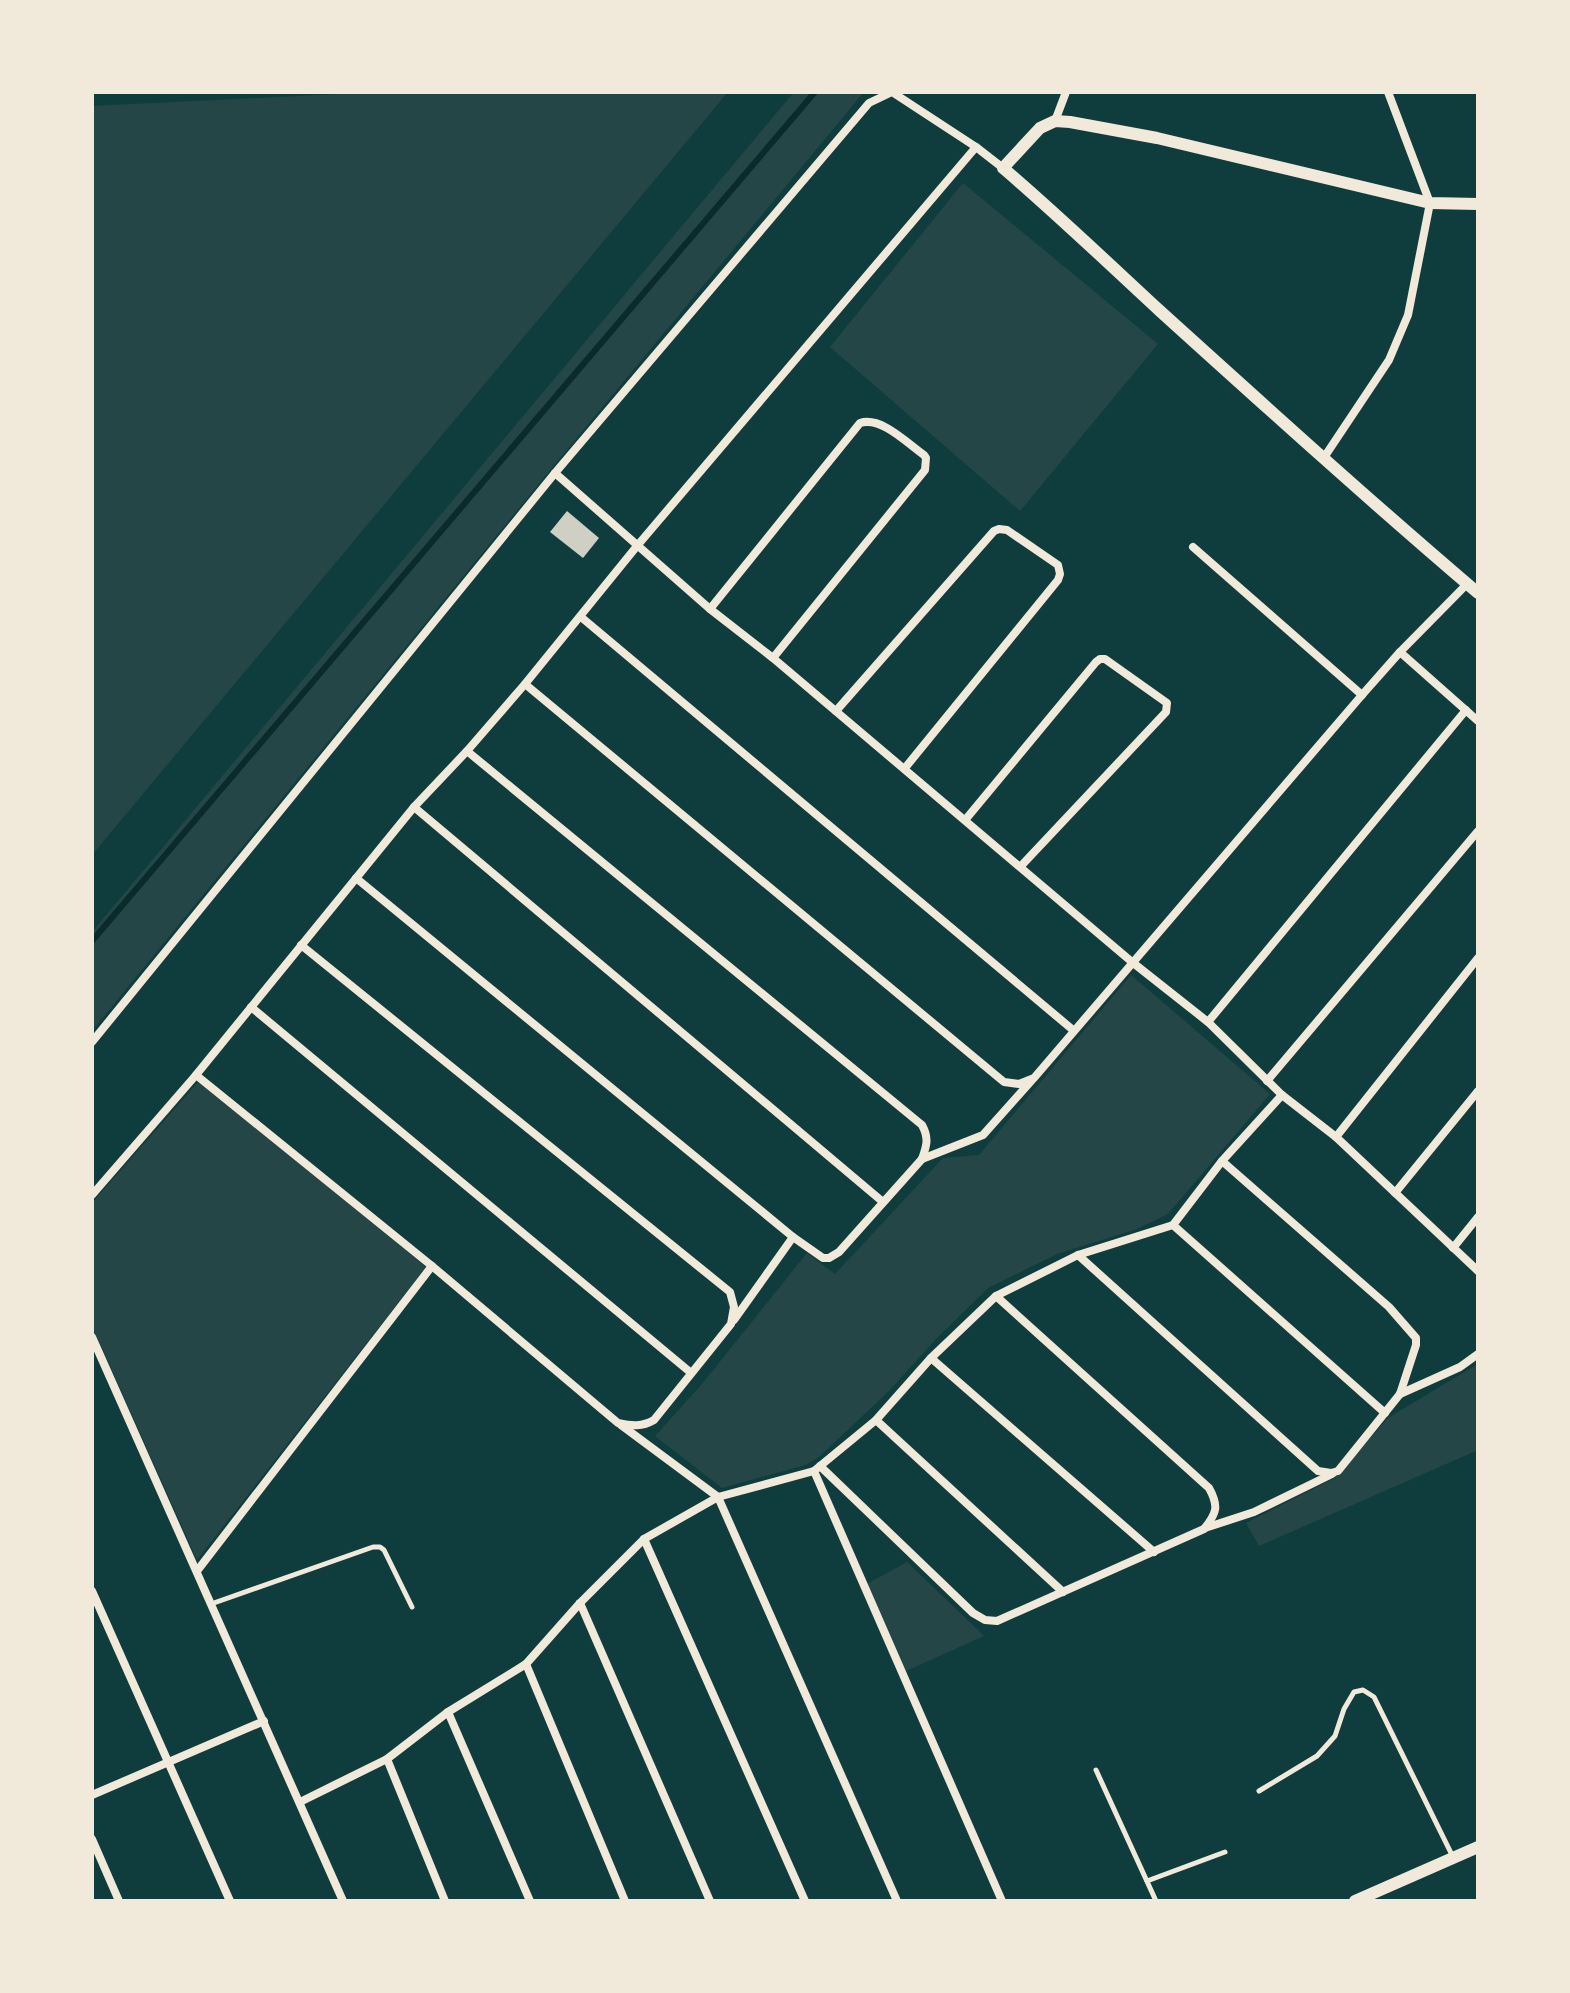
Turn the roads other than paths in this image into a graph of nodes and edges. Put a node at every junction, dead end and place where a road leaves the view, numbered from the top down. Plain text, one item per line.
1 (1066, 92) edge
2 (1388, 92) edge
3 (1055, 121) junction
4 (976, 147) junction
5 (1003, 168) junction
6 (1430, 203) junction
7 (1478, 204) edge
8 (1323, 459) junction
9 (555, 473) junction
10 (637, 546) junction
11 (1193, 547) dead end
12 (1467, 584) junction
13 (1478, 593) edge
14 (710, 609) junction
15 (581, 617) junction
16 (1400, 652) junction
17 (773, 658) junction
18 (525, 684) junction
19 (1362, 695) junction
20 (1466, 710) junction
21 (836, 711) junction
22 (1478, 721) edge
23 (467, 751) junction
24 (905, 768) junction
25 (414, 807) junction
26 (966, 819) junction
27 (1478, 831) edge
28 (1021, 866) junction
29 (356, 878) junction
30 (301, 945) junction
31 (1478, 958) edge
32 (1132, 962) junction
33 (251, 1007) junction
34 (1208, 1022) junction
35 (1073, 1030) junction
36 (92, 1042) edge
37 (196, 1075) junction
38 (1034, 1078) junction
39 (1267, 1081) junction
40 (1478, 1091) edge
41 (1282, 1095) junction
42 (1336, 1137) junction
43 (922, 1159) junction
44 (1222, 1161) junction
45 (1395, 1193) junction
46 (92, 1195) edge
47 (883, 1202) junction
48 (1478, 1217) edge
49 (1173, 1225) junction
50 (793, 1237) junction
51 (1453, 1248) junction
52 (1078, 1255) junction
53 (432, 1266) junction
54 (1478, 1271) edge
55 (996, 1296) junction
56 (731, 1324) junction
57 (92, 1337) edge
58 (1478, 1354) edge
59 (931, 1358) junction
60 (690, 1372) junction
61 (1400, 1394) junction
62 (1385, 1413) junction
63 (876, 1420) junction
64 (618, 1423) junction
65 (817, 1469) junction
66 (1338, 1471) junction
67 (718, 1497) junction
68 (1204, 1529) junction
69 (644, 1539) junction
70 (1154, 1552) junction
71 (197, 1571) junction
72 (92, 1591) edge
73 (1063, 1592) junction
74 (580, 1603) junction
75 (211, 1604) junction
76 (412, 1607) dead end
77 (526, 1664) junction
78 (448, 1712) junction
79 (264, 1721) junction
80 (387, 1759) junction
81 (168, 1762) junction
82 (1096, 1770) dead end
83 (1259, 1791) dead end
84 (92, 1795) edge
85 (300, 1802) junction
86 (92, 1839) edge
87 (1478, 1847) edge
88 (1225, 1852) dead end
89 (1453, 1858) junction
90 (1147, 1881) junction
91 (119, 1901) edge
92 (230, 1901) edge
93 (343, 1901) edge
94 (445, 1901) edge
95 (530, 1901) edge
96 (625, 1901) edge
97 (710, 1901) edge
98 (805, 1901) edge
99 (897, 1901) edge
100 (1002, 1901) edge
101 (1156, 1901) edge
102 (1355, 1901) edge

1 - 3 street
2 - 6 street
3 - 5 street
3 - 6 street
4 - 5 street
4 - 9 street
4 - 10 street
5 - 8 street
6 - 7 street
6 - 8 street
8 - 12 street
9 - 10 street
9 - 36 street
10 - 14 street
10 - 15 street
11 - 19 street
12 - 13 street
12 - 16 street
14 - 17 street
14 - 17 street
15 - 18 street
15 - 35 street
16 - 19 street
16 - 20 street
17 - 21 street
18 - 23 street
18 - 38 street
19 - 32 street
20 - 22 street
20 - 34 street
21 - 24 street
21 - 24 street
23 - 25 street
23 - 43 street
24 - 26 street
25 - 29 street
25 - 47 street
26 - 28 street
26 - 28 street
27 - 39 street
28 - 32 street
29 - 30 street
29 - 50 street
30 - 33 street
30 - 56 street
31 - 42 street
32 - 34 street
32 - 35 street
33 - 37 street
33 - 60 street
34 - 39 street
35 - 38 street
37 - 46 street
37 - 53 street
38 - 43 street
39 - 41 street
40 - 45 street
41 - 42 street
41 - 44 street
42 - 45 street
43 - 47 street
44 - 49 street
44 - 61 street
45 - 51 street
47 - 50 street
48 - 51 street
49 - 52 street
49 - 62 street
50 - 56 street
51 - 54 street
52 - 55 street
52 - 66 street
53 - 64 street
53 - 71 street
55 - 59 street
55 - 68 street
56 - 60 street
57 - 71 street
58 - 61 street
59 - 63 street
59 - 70 street
60 - 64 street
61 - 62 street
62 - 66 street
63 - 65 street
63 - 73 street
64 - 67 street
65 - 67 street
65 - 73 street
65 - 100 street
66 - 68 street
67 - 69 street
67 - 99 street
68 - 70 street
69 - 74 street
69 - 98 street
70 - 73 street
71 - 75 street
72 - 81 street
74 - 77 street
74 - 97 street
75 - 76 lane
75 - 79 street
77 - 78 street
77 - 96 street
78 - 80 street
78 - 95 street
79 - 81 street
79 - 85 street
80 - 85 street
80 - 94 street
81 - 84 street
81 - 92 street
82 - 90 lane
83 - 89 lane
85 - 93 street
86 - 91 street
87 - 89 street
88 - 90 lane
89 - 102 street
90 - 101 lane

